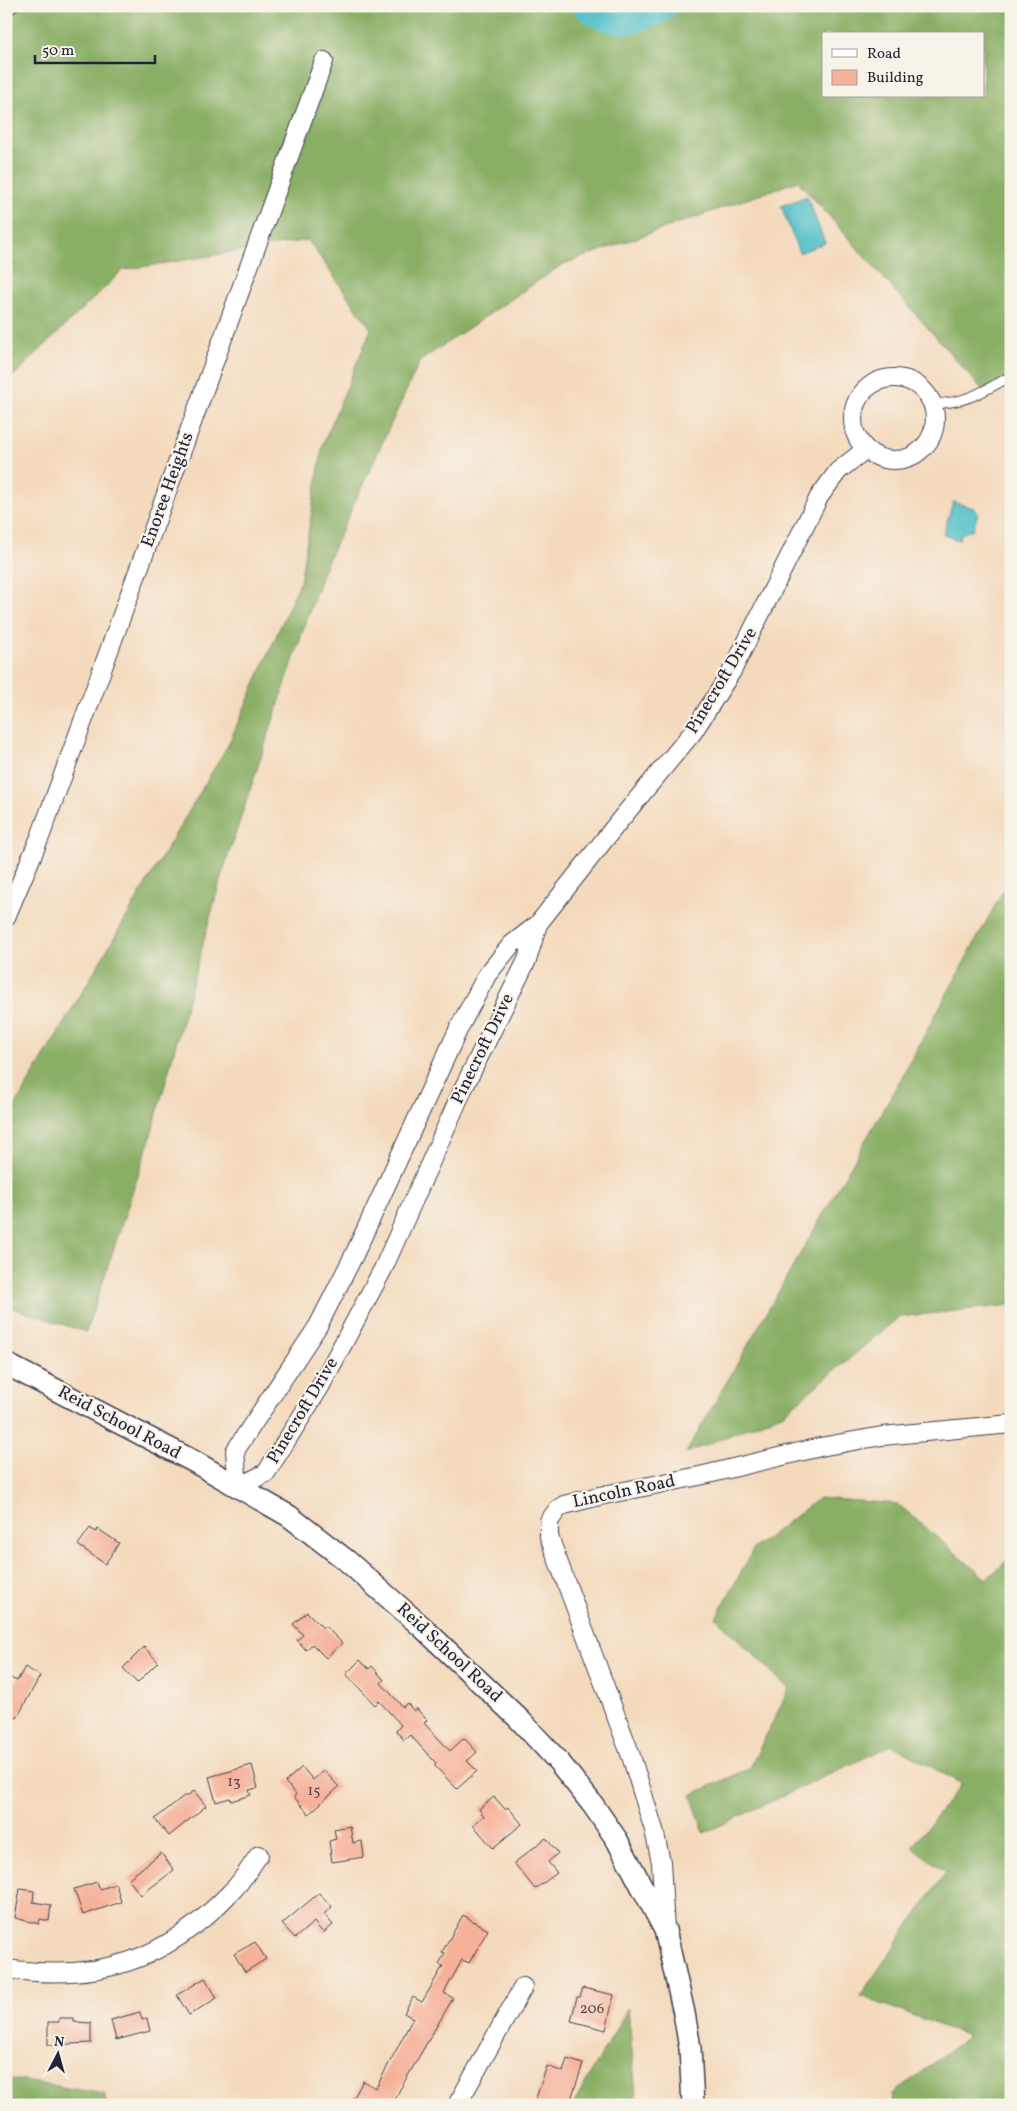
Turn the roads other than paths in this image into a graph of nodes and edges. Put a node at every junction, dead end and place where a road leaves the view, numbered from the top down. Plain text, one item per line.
1 (14, 6) edge
2 (6, 12) edge
3 (324, 61) dead end
4 (1011, 376) edge
5 (932, 404) junction
6 (866, 449) junction
7 (6, 916) edge
8 (538, 924) junction
9 (8, 1370) edge
10 (1011, 1424) edge
11 (238, 1487) junction
12 (259, 1855) dead end
13 (665, 1930) junction
14 (6, 1970) edge
15 (522, 1987) dead end
16 (457, 2105) edge
17 (693, 2105) edge

1 - 2 lane
3 - 7 street, Enoree Heights
4 - 5 lane
5 - 6 street
5 - 6 street
6 - 8 street, Pinecroft Drive
8 - 11 street, Pinecroft Drive
8 - 11 street, Pinecroft Drive
9 - 11 street, Reid School Road
10 - 13 street, Lincoln Road
11 - 13 street, Reid School Road
12 - 14 street
13 - 17 street, Reid School Road
15 - 16 street

